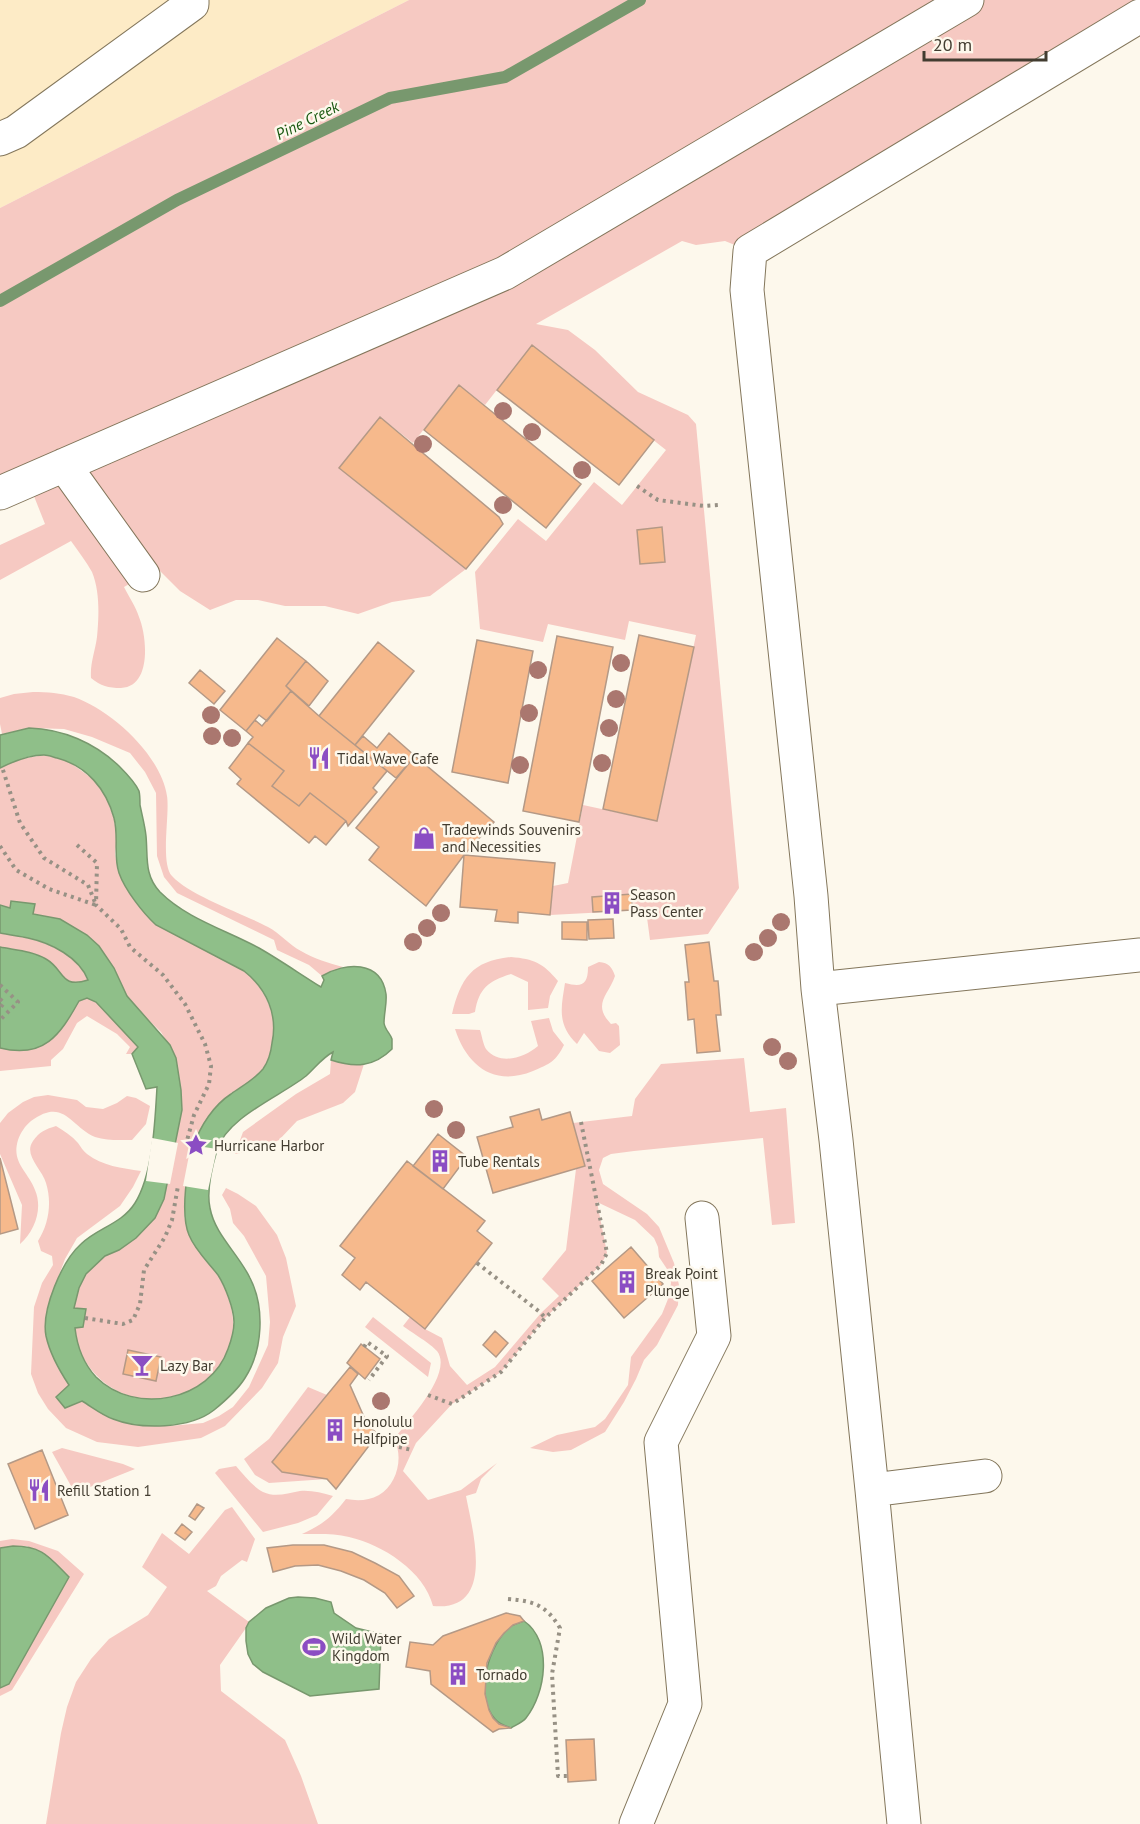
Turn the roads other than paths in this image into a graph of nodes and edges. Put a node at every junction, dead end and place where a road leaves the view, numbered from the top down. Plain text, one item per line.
1 (192, 0) edge
2 (967, 0) edge
3 (1140, 16) edge
4 (0, 139) edge
5 (64, 465) junction
6 (0, 493) edge
7 (143, 575) dead end
8 (1140, 955) edge
9 (818, 989) junction
10 (702, 1218) dead end
11 (986, 1476) dead end
12 (872, 1490) junction
13 (636, 1824) edge
14 (904, 1824) edge

1 - 4 lane
2 - 5 lane
3 - 9 lane
5 - 6 lane
5 - 7 lane
8 - 9 lane
9 - 12 lane
10 - 13 lane
11 - 12 lane
12 - 14 lane

